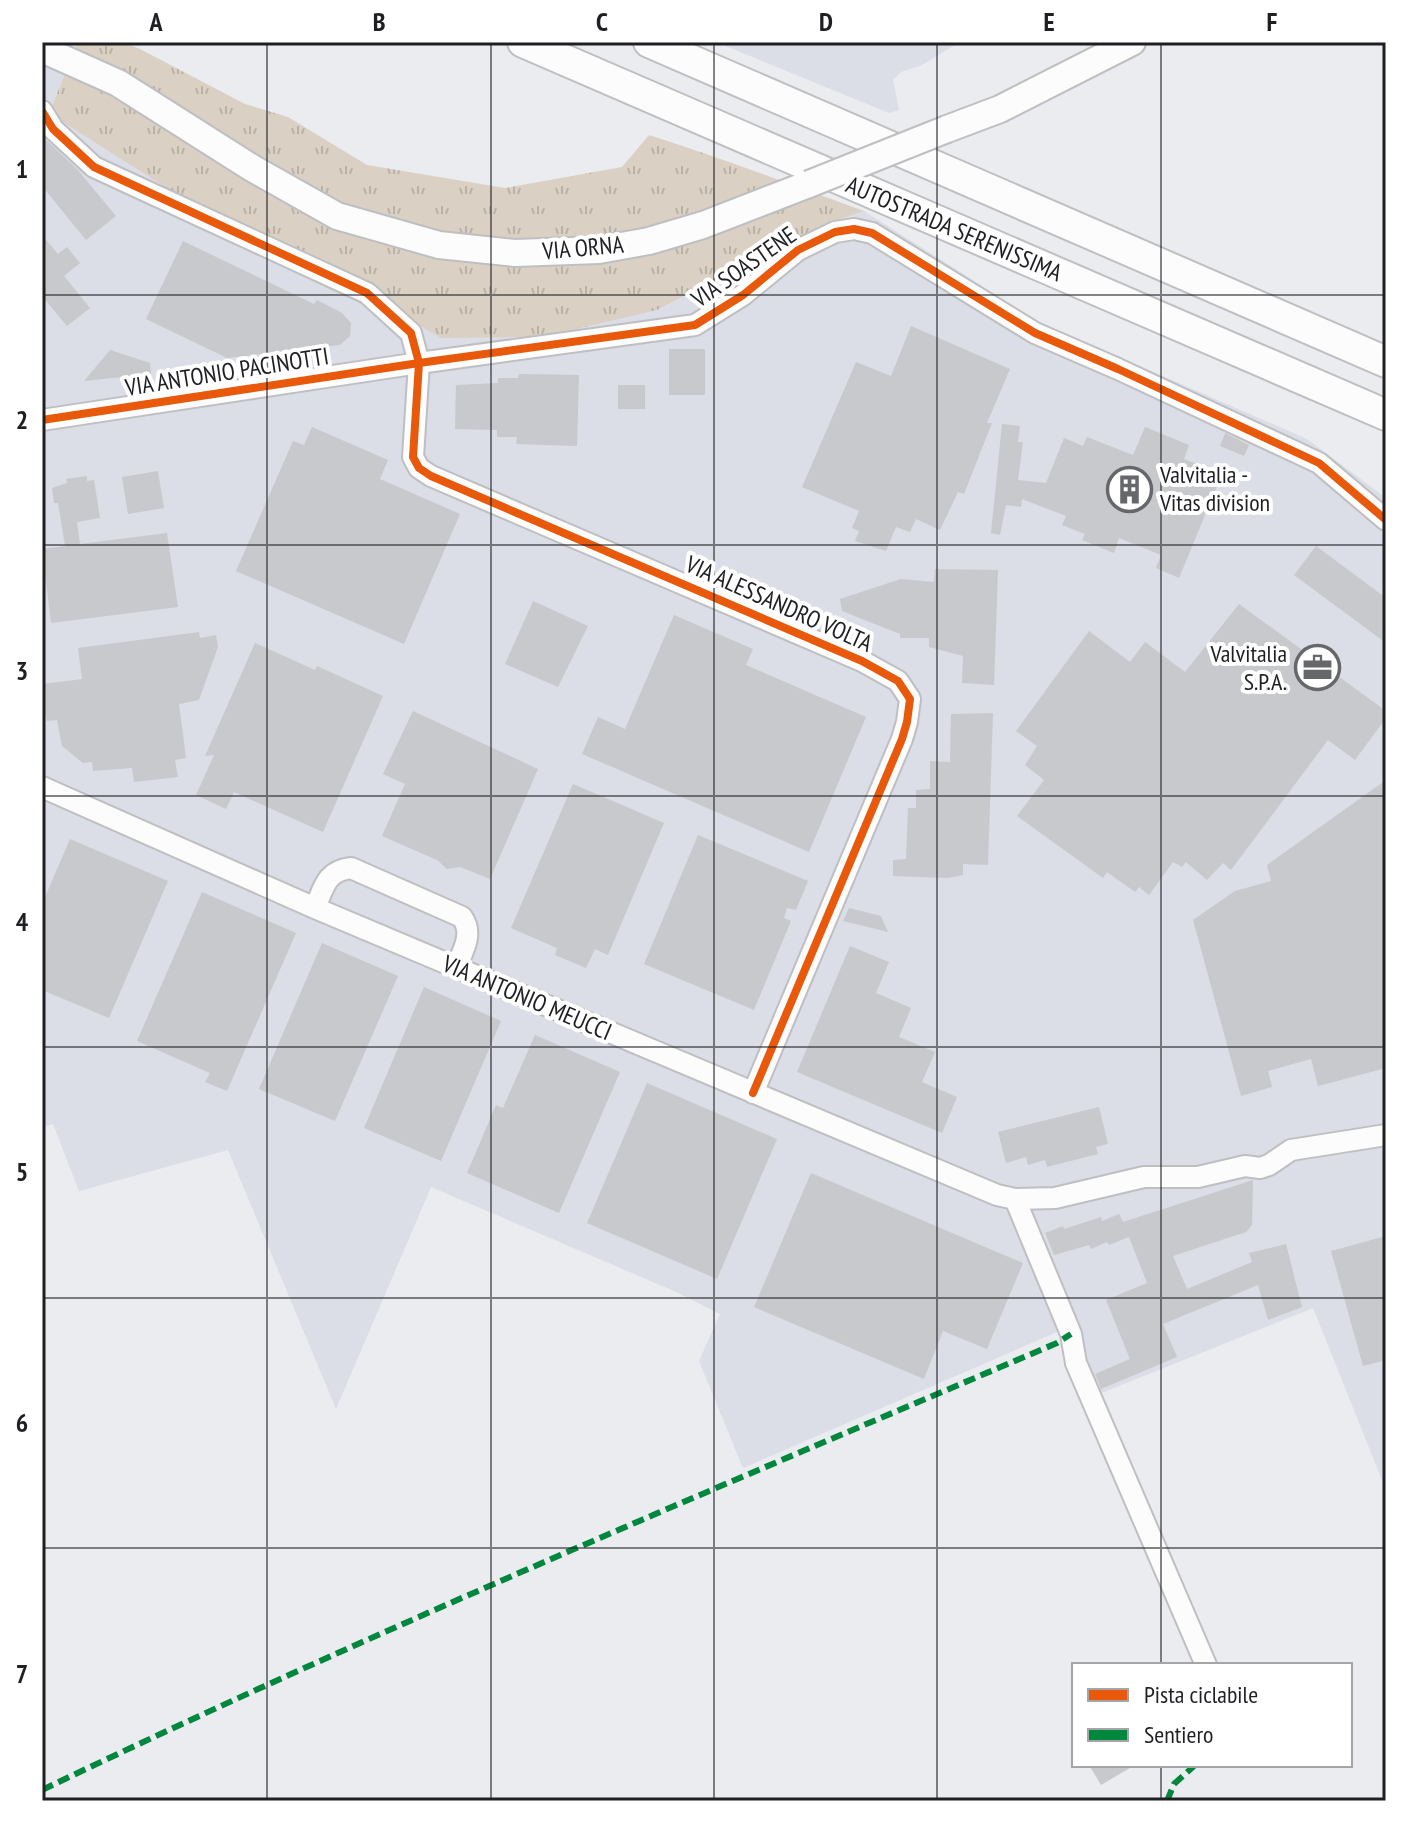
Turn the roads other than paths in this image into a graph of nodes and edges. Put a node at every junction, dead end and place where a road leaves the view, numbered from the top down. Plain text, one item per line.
1 (523, 42) edge
2 (649, 42) edge
3 (1132, 42) edge
4 (42, 49) edge
5 (1097, 53) edge
6 (42, 111) edge
7 (1386, 362) edge
8 (419, 363) junction
9 (1386, 415) edge
10 (42, 420) edge
11 (1386, 520) edge
12 (42, 787) edge
13 (315, 908) junction
14 (456, 968) junction
15 (753, 1093) junction
16 (1386, 1135) edge
17 (1015, 1199) junction
18 (1205, 1663) edge

1 - 9 highway, AUTOSTRADA SERENISSIMA
2 - 7 highway, AUTOSTRADA SERENISSIMA
3 - 5 main road, VIA ORNA
4 - 5 main road, VIA ORNA, bridge
6 - 8 street
8 - 10 street, VIA ANTONIO PACINOTTI
8 - 11 street, VIA SOASTENE
8 - 15 street, VIA ALESSANDRO VOLTA
12 - 13 street, VIA ANTONIO MEUCCI
13 - 14 street, VIA ANTONIO MEUCCI
13 - 14 street
14 - 15 street, VIA ANTONIO MEUCCI
15 - 17 street, VIA ANTONIO MEUCCI
16 - 17 street, VIA ANTONIO MEUCCI
17 - 18 street

